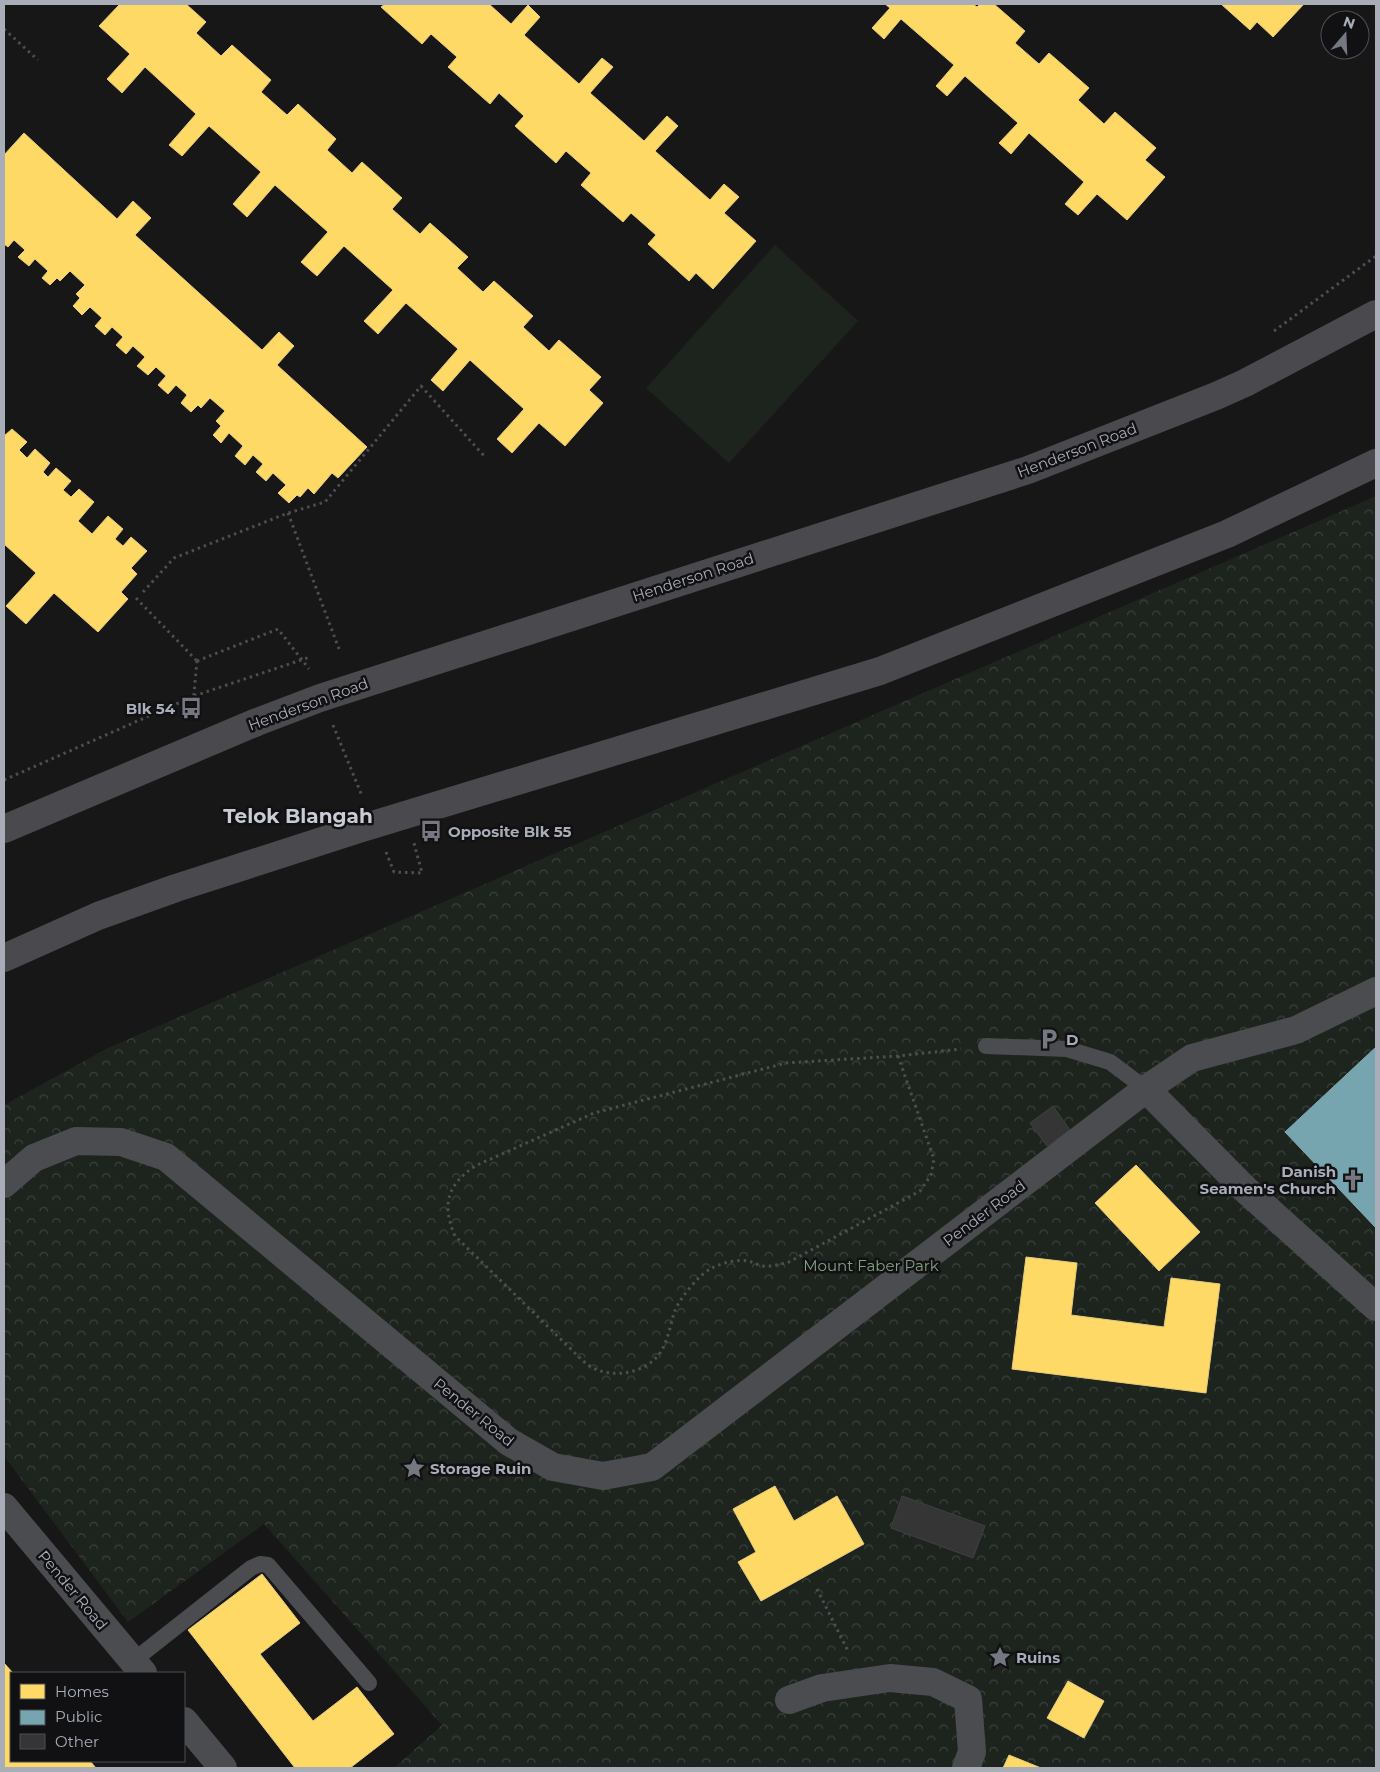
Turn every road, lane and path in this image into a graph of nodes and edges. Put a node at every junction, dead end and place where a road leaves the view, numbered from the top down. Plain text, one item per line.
1 (4, 29) edge
2 (38, 60) dead end
3 (1376, 256) edge
4 (1376, 314) edge
5 (1268, 335) dead end
6 (486, 458) dead end
7 (1376, 463) edge
8 (288, 513) junction
9 (143, 592) dead end
10 (136, 598) dead end
11 (339, 649) dead end
12 (310, 657) dead end
13 (197, 661) junction
14 (312, 676) dead end
15 (194, 696) junction
16 (331, 720) dead end
17 (188, 751) junction
18 (4, 780) edge
19 (364, 801) dead end
20 (4, 829) edge
21 (383, 845) dead end
22 (422, 873) dead end
23 (4, 958) edge
24 (1376, 991) edge
25 (986, 1046) joint
26 (898, 1056) junction
27 (1146, 1089) junction
28 (4, 1184) edge
29 (1376, 1307) edge
30 (4, 1507) edge
31 (817, 1589) dead end
32 (853, 1660) dead end
33 (138, 1667) edge
34 (370, 1683) dead end
35 (789, 1700) dead end
36 (185, 1723) edge
37 (223, 1768) edge
38 (966, 1768) edge

1 - 2 path
3 - 5 path
4 - 17 main road, Henderson Road
6 - 8 path
7 - 23 main road
8 - 9 path
8 - 11 path
10 - 13 path
12 - 15 path
13 - 14 path
13 - 15 path
15 - 17 path
15 - 18 path
16 - 19 path
17 - 20 main road, Henderson Road
21 - 22 path
24 - 27 street, Pender Road
25 - 26 path
25 - 27 lane
26 - 26 path
27 - 28 street, Pender Road
27 - 29 street
30 - 33 street, Pender Road
31 - 32 path
33 - 34 lane
35 - 38 street
36 - 37 street

